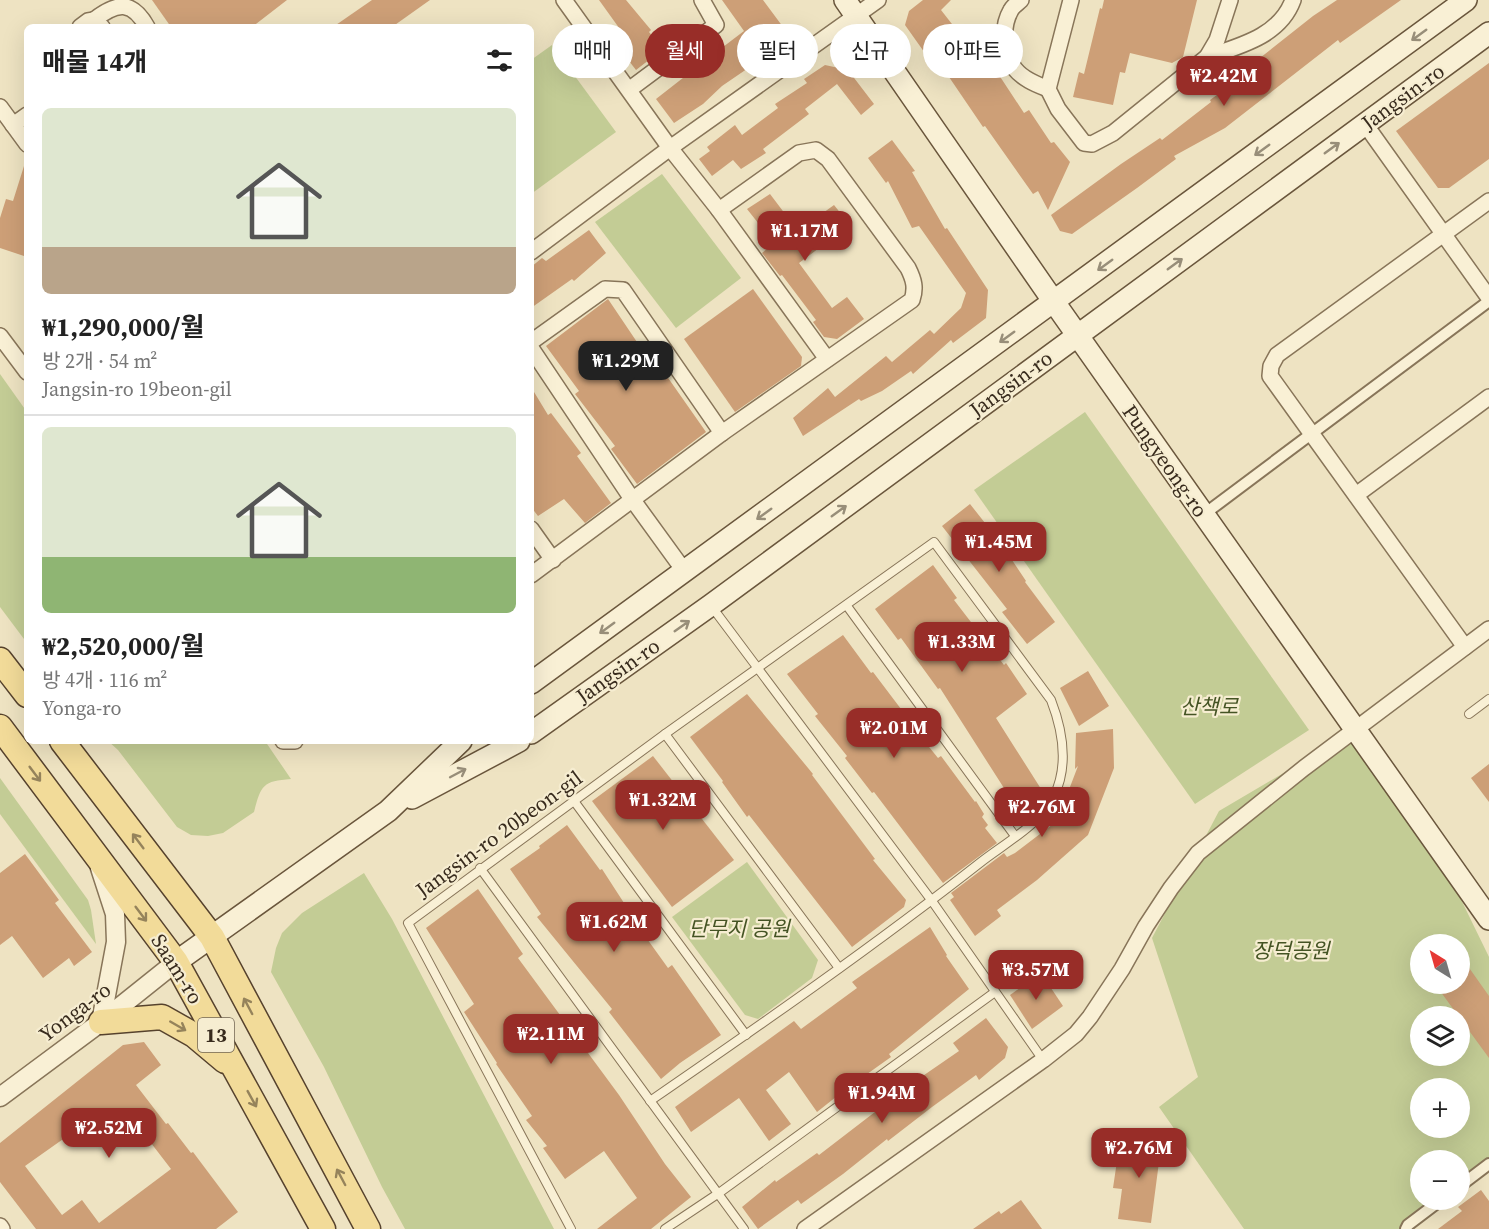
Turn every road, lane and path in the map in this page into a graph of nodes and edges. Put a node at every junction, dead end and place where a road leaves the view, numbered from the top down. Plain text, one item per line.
1 (564, 0) edge
2 (702, 0) edge
3 (878, 0) edge
4 (1021, 0) edge
5 (1071, 0) edge
6 (1230, 0) edge
7 (1293, 0) edge
8 (1466, 0) edge
9 (851, 8) edge
10 (93, 24) edge
11 (145, 24) edge
12 (1489, 33) edge
13 (1207, 57) junction
14 (630, 89) junction
15 (1048, 89) junction
16 (0, 107) edge
17 (24, 117) edge
18 (1365, 124) junction
19 (13, 125) junction
20 (24, 140) edge
21 (670, 148) junction
22 (1489, 201) edge
23 (719, 210) junction
24 (1444, 234) junction
25 (534, 250) edge
26 (1489, 299) edge
27 (1054, 302) junction
28 (0, 336) edge
29 (1077, 336) junction
30 (534, 340) edge
31 (534, 352) edge
32 (827, 359) junction
33 (24, 368) edge
34 (1489, 397) edge
35 (722, 433) junction
36 (1311, 434) junction
37 (1356, 495) junction
38 (632, 499) junction
39 (1203, 515) junction
40 (534, 533) edge
41 (553, 560) junction
42 (685, 572) junction
43 (534, 573) edge
44 (711, 605) junction
45 (847, 606) junction
46 (1489, 629) edge
47 (1465, 647) junction
48 (0, 660) edge
49 (758, 669) junction
50 (534, 681) edge
51 (24, 691) edge
52 (1489, 699) edge
53 (1469, 714) dead end
54 (0, 727) edge
55 (534, 731) edge
56 (1355, 731) junction
57 (665, 734) junction
58 (64, 744) edge
59 (459, 744) edge
60 (513, 744) edge
61 (574, 801) junction
62 (388, 811) junction
63 (1015, 836) junction
64 (94, 851) junction
65 (480, 868) junction
66 (932, 901) junction
67 (1489, 919) edge
68 (212, 937) junction
69 (176, 962) junction
70 (839, 968) junction
71 (995, 992) junction
72 (101, 1022) junction
73 (746, 1035) junction
74 (1043, 1060) junction
75 (235, 1070) junction
76 (0, 1097) edge
77 (650, 1101) junction
78 (1489, 1164) edge
79 (1470, 1178) edge
80 (719, 1193) junction
81 (1428, 1210) edge
82 (323, 1229) edge
83 (368, 1229) edge
84 (571, 1229) edge
85 (665, 1229) edge
86 (744, 1229) edge
87 (805, 1229) edge
88 (1406, 1229) edge

1 - 14 street
2 - 14 street
3 - 9 street
4 - 15 street
5 - 15 street
6 - 13 street
7 - 13 street
8 -> 27 main road, Jangsin-ro
9 - 21 street
9 - 27 main road, Pungyeong-ro
10 - 11 street
12 - 18 main road, Jangsin-ro
13 - 15 street
14 - 21 street
16 - 19 street
17 - 19 street
18 - 24 street
29 -> 18 main road, Jangsin-ro
19 - 20 street
21 - 23 street
21 - 25 street
22 - 24 street
23 - 32 street
23 - 32 street
24 - 26 street
24 - 36 street
26 - 36 street
27 - 29 main road, Pungyeong-ro
27 -> 42 main road, Jangsin-ro
28 - 33 street
29 - 39 main road, Pungyeong-ro
44 -> 29 main road, Jangsin-ro
30 - 35 street
31 - 38 street
32 - 35 street
34 - 37 street
35 - 38 street
36 - 37 street
36 - 39 street
37 - 47 street
38 - 41 street
38 - 42 street
39 - 56 main road, Pungyeong-ro
40 - 41 street
41 - 43 street
42 -> 50 main road, Jangsin-ro
44 - 49 lane
55 -> 44 main road, Jangsin-ro
45 - 49 lane, Jangsin-ro 20beon-gil
45 - 63 lane
45 - 63 lane, Jangsin-ro 20beon-gil
46 - 47 street
47 - 56 street
48 - 51 main road
49 - 57 lane, Jangsin-ro 20beon-gil
49 - 66 lane
52 - 53 lane
54 -> 64 main road, Saam-ro / 13
56 - 67 main road, Pungyeong-ro
56 - 74 street
57 - 61 lane, Jangsin-ro 20beon-gil
57 - 70 lane
68 -> 58 main road, Saam-ro / 13
59 - 62 main road
62 -> 60 main road
61 - 65 lane, Jangsin-ro 20beon-gil
61 - 73 lane
62 - 68 main road
63 - 66 lane, Jangsin-ro 20beon-gil
64 -> 69 main road, Saam-ro / 13
64 - 72 street
65 - 77 lane
65 - 84 lane, Jangsin-ro 20beon-gil
66 - 70 lane, Jangsin-ro 20beon-gil
66 - 71 lane
68 - 69 main road
83 -> 68 main road, Saam-ro / 13
69 - 72 street, Yonga-ro
69 - 75 main road, Saam-ro / 13
70 - 73 lane, Jangsin-ro 20beon-gil
71 - 74 lane
71 - 80 lane
72 -> 75 main road
72 - 76 street, Yonga-ro
73 - 77 lane, Jangsin-ro 20beon-gil
74 - 87 street
75 -> 82 main road, Saam-ro / 13
77 - 80 lane
78 - 79 street
80 - 85 lane
80 - 86 lane
81 - 88 street

